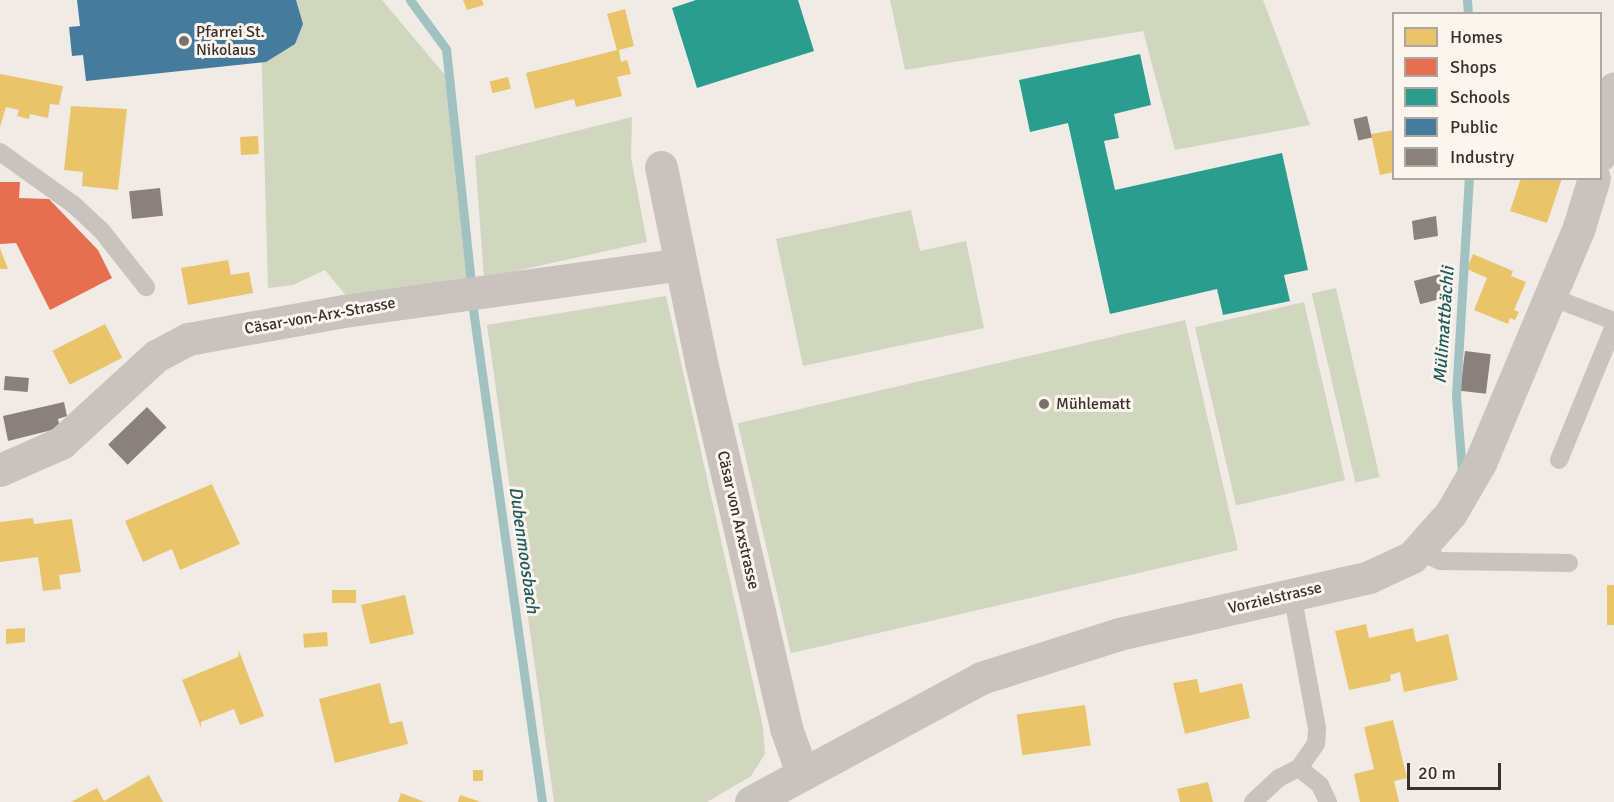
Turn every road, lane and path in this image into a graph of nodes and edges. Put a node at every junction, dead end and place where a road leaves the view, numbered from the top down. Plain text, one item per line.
1 (1614, 88) edge
2 (1602, 145) edge
3 (0, 152) edge
4 (661, 167) dead end
5 (1593, 180) edge
6 (681, 264) junction
7 (146, 286) dead end
8 (1551, 297) junction
9 (1614, 321) edge
10 (1614, 326) edge
11 (1559, 460) dead end
12 (1, 465) edge
13 (1419, 551) junction
14 (1569, 563) dead end
15 (1292, 593) junction
16 (1299, 768) junction
17 (802, 773) junction
18 (751, 802) edge
19 (1253, 802) edge
20 (1328, 802) edge

1 - 2 street
3 - 7 lane
4 - 6 street, Cäsar von Arxstrasse
5 - 8 street, Vorzielstrasse
6 - 12 street, Cäsar-von-Arx-Strasse
6 - 17 street, Cäsar von Arxstrasse
8 - 9 lane
8 - 13 street, Vorzielstrasse
10 - 11 lane
13 - 14 lane
13 - 15 street, Vorzielstrasse
15 - 16 lane
15 - 17 street, Vorzielstrasse
16 - 19 lane
16 - 20 lane
17 - 18 street, Vorzielstrasse

